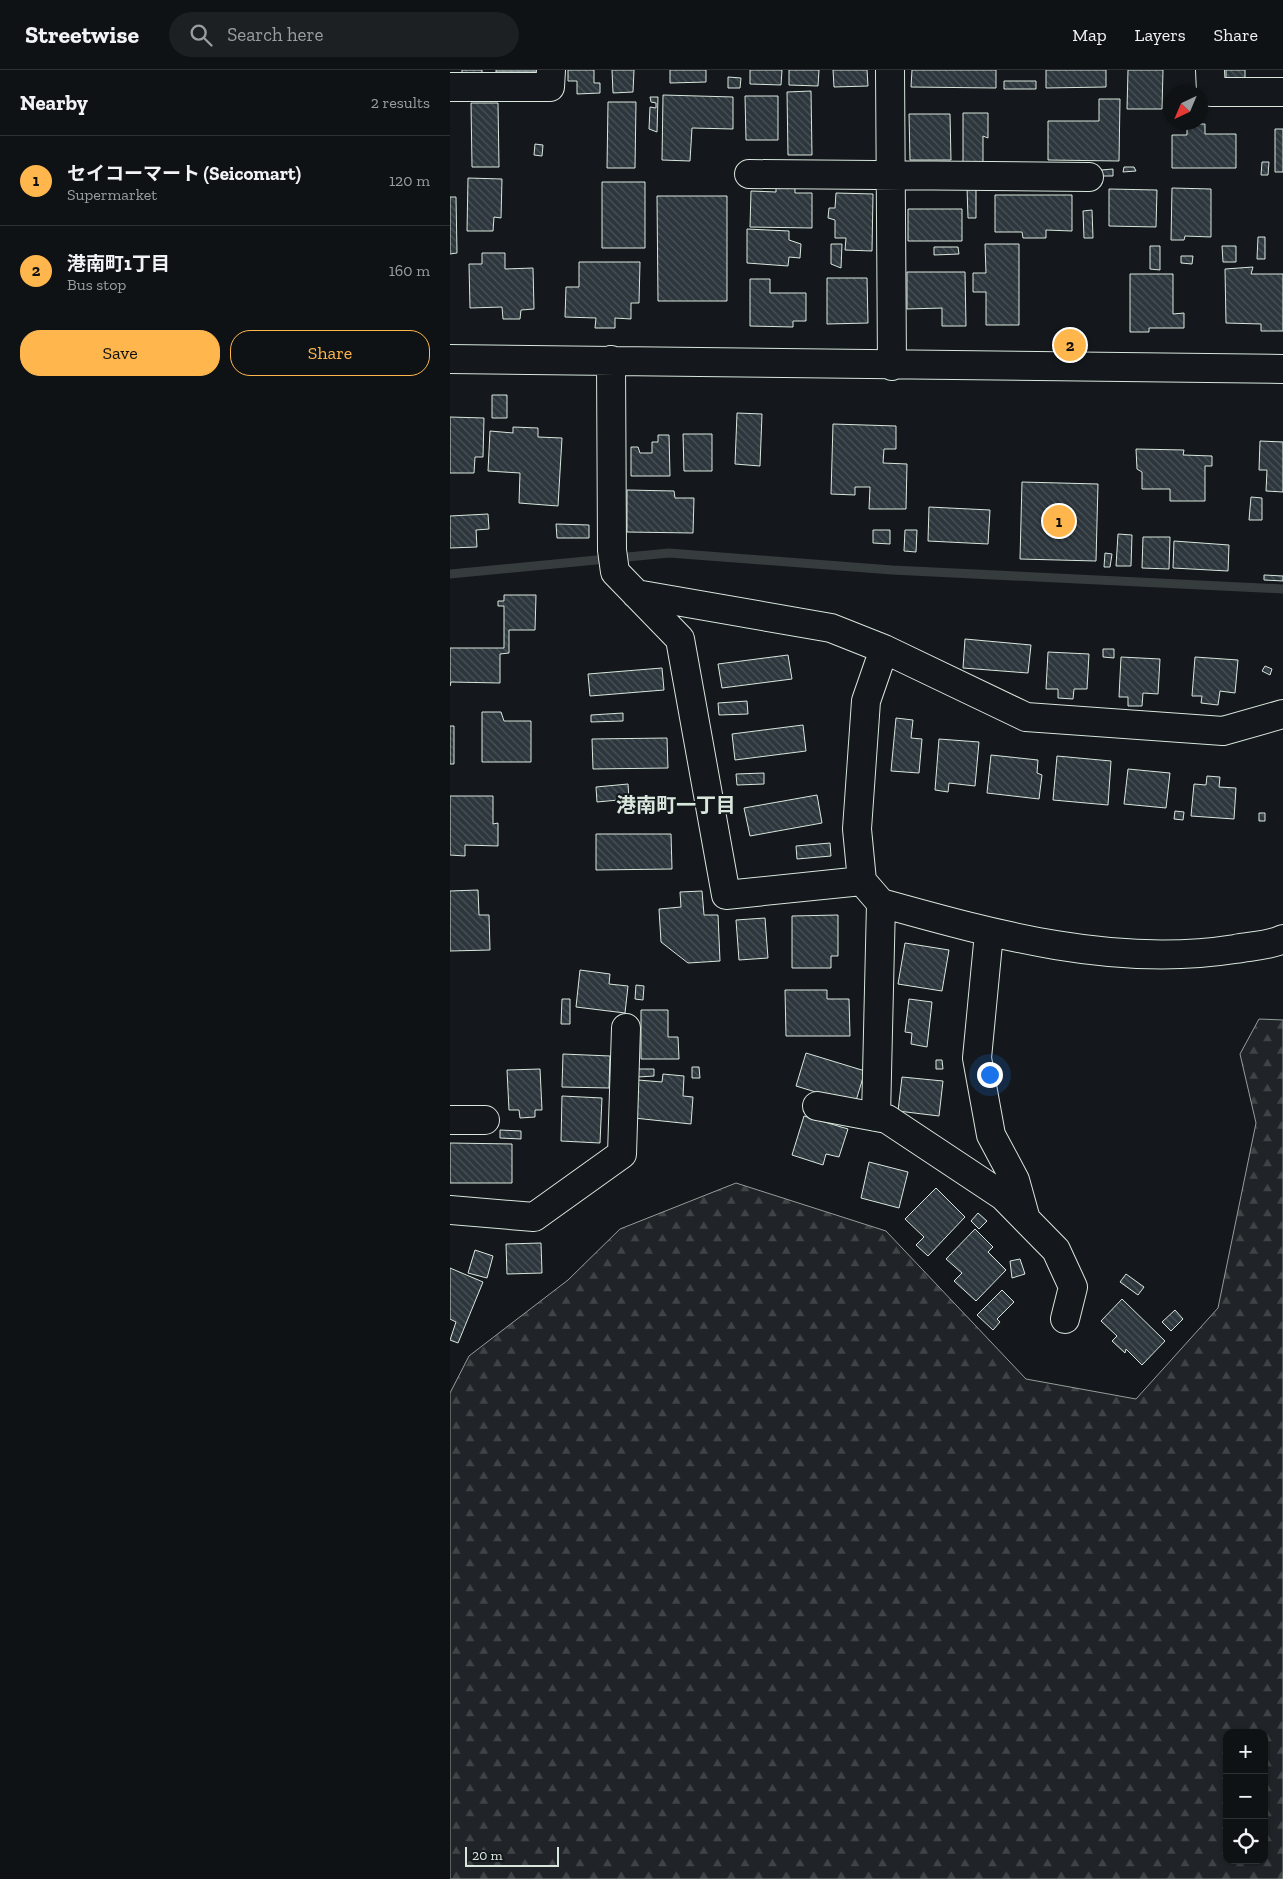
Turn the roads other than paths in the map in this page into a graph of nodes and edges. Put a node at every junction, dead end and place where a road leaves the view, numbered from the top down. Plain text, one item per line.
1 (551, 70) edge
2 (890, 70) edge
3 (1210, 70) edge
4 (450, 87) edge
5 (1283, 92) edge
6 (749, 174) dead end
7 (892, 175) junction
8 (1089, 176) dead end
9 (450, 359) edge
10 (611, 360) junction
11 (892, 366) junction
12 (1283, 369) edge
13 (636, 594) junction
14 (884, 649) junction
15 (1283, 714) edge
16 (862, 881) junction
17 (881, 903) junction
18 (989, 933) junction
19 (1283, 939) edge
20 (626, 1028) dead end
21 (817, 1106) dead end
22 (876, 1118) junction
23 (450, 1120) edge
24 (485, 1120) dead end
25 (450, 1210) edge
26 (1026, 1220) junction
27 (1065, 1319) dead end

1 - 4 street
2 - 7 street
3 - 5 street
6 - 7 street
7 - 8 street
7 - 11 street
9 - 10 street
10 - 11 street
10 - 13 street
11 - 12 street
13 - 14 street
13 - 16 street
14 - 15 street
14 - 16 street
16 - 17 street
17 - 18 street
17 - 22 street
18 - 19 street
18 - 26 street
20 - 25 street
21 - 22 street
22 - 26 street
23 - 24 street
26 - 27 street

